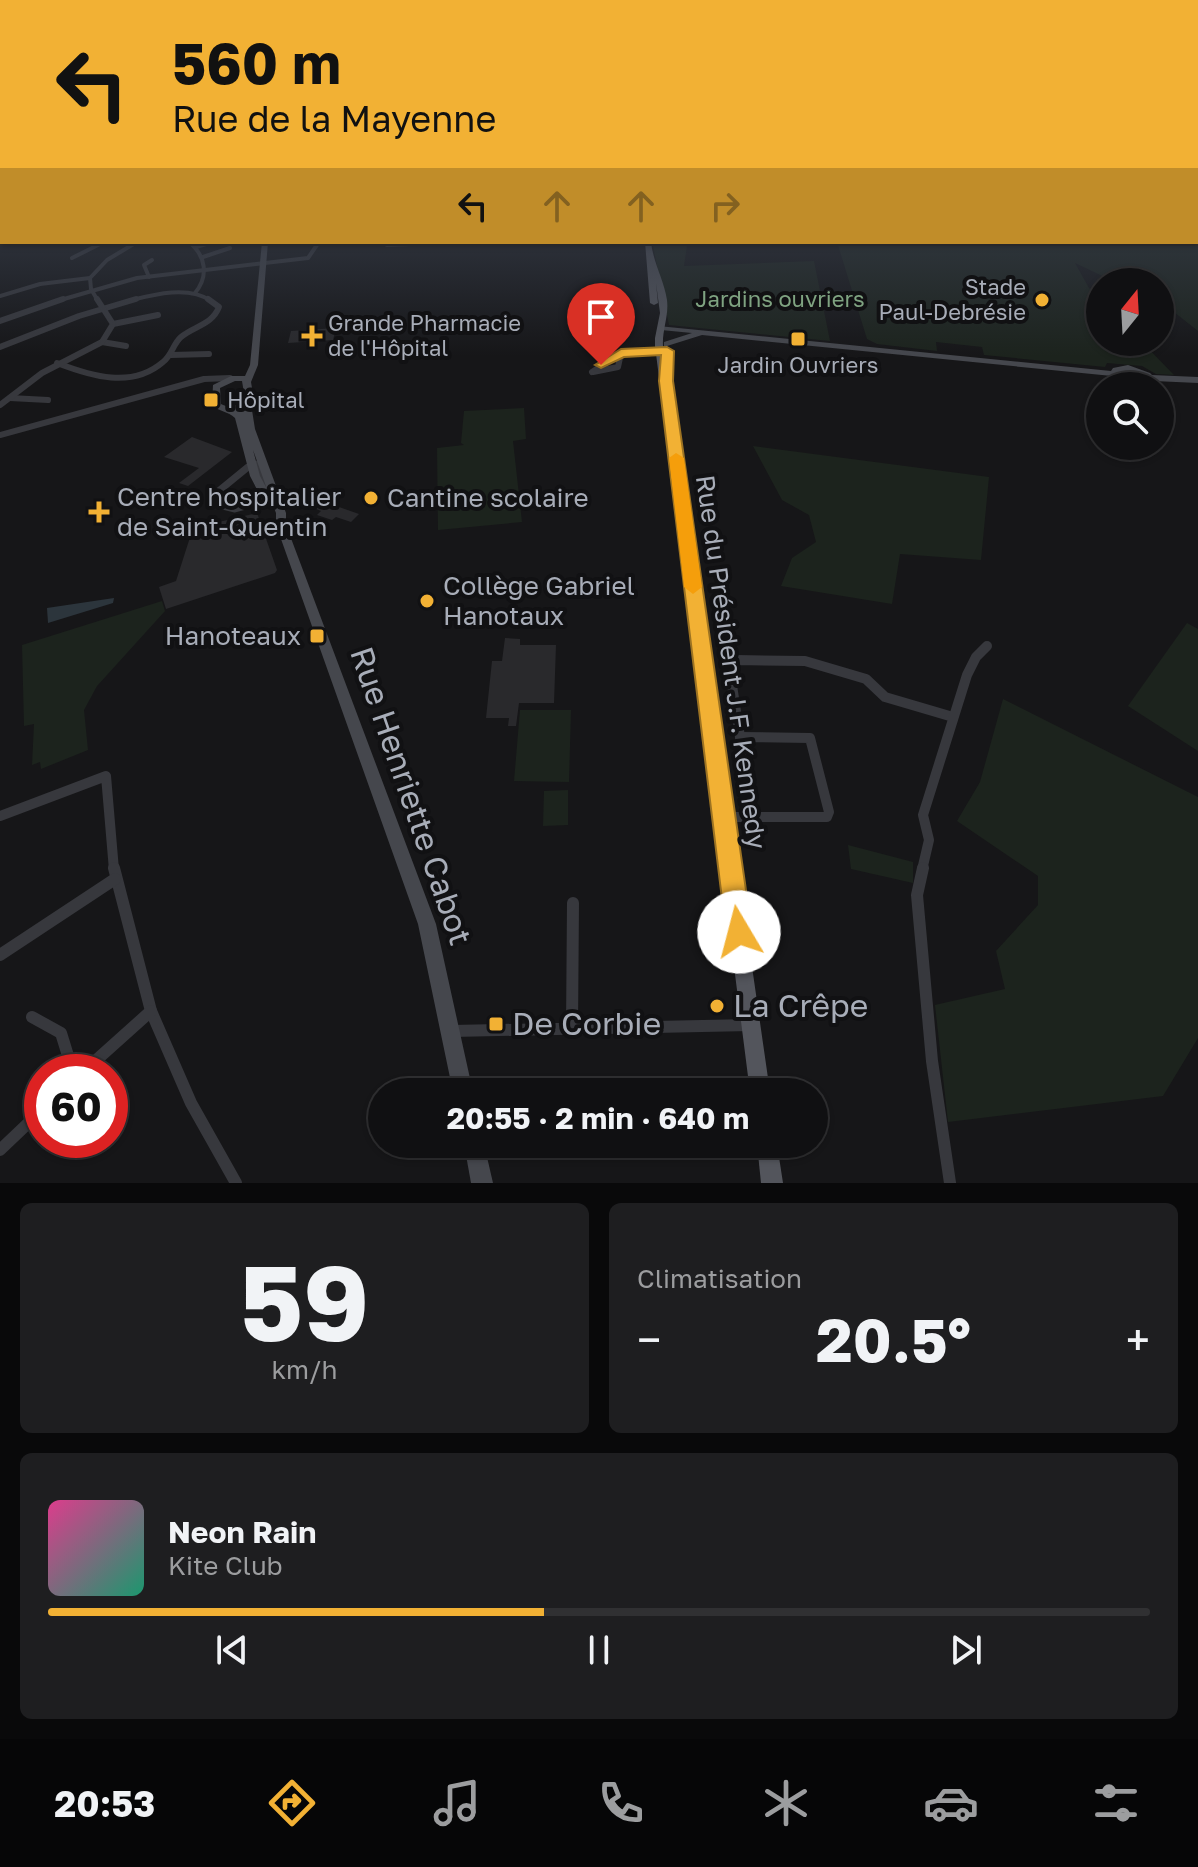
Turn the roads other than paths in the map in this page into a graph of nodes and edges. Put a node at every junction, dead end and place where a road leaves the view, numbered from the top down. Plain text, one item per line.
1 (98, 245) edge
2 (132, 245) edge
3 (193, 245) edge
4 (202, 245) edge
5 (265, 245) edge
6 (317, 245) edge
7 (648, 245) edge
8 (196, 247) junction
9 (230, 248) dead end
10 (203, 257) junction
11 (72, 258) dead end
12 (152, 260) dead end
13 (263, 264) junction
14 (204, 270) junction
15 (149, 277) junction
16 (90, 278) junction
17 (91, 289) junction
18 (195, 293) junction
19 (0, 296) edge
20 (104, 307) junction
21 (158, 315) dead end
22 (0, 321) edge
23 (113, 324) junction
24 (661, 328) junction
25 (705, 332) junction
26 (102, 342) junction
27 (126, 346) dead end
28 (0, 347) edge
29 (665, 349) junction
30 (621, 353) junction
31 (209, 354) dead end
32 (171, 355) junction
33 (254, 361) junction
34 (57, 363) junction
35 (1095, 372) edge
36 (1115, 372) edge
37 (1137, 372) edge
38 (232, 378) junction
39 (1174, 379) edge
40 (1198, 380) edge
41 (195, 381) junction
42 (247, 381) junction
43 (216, 387) junction
44 (10, 398) junction
45 (48, 400) dead end
46 (246, 404) junction
47 (0, 405) edge
48 (231, 409) junction
49 (0, 435) edge
50 (252, 465) junction
51 (270, 487) junction
52 (267, 500) junction
53 (281, 525) junction
54 (987, 646) dead end
55 (953, 717) junction
56 (740, 737) junction
57 (0, 816) edge
58 (724, 817) junction
59 (752, 817) junction
60 (115, 879) junction
61 (573, 903) dead end
62 (0, 955) edge
63 (151, 1011) junction
64 (32, 1017) dead end
65 (751, 1025) junction
66 (572, 1028) junction
67 (450, 1031) junction
68 (67, 1054) edge
69 (103, 1054) edge
70 (460, 1078) edge
71 (758, 1078) edge
72 (24, 1127) edge
73 (0, 1150) edge
74 (477, 1158) edge
75 (769, 1158) edge
76 (236, 1183) edge
77 (482, 1183) edge
78 (772, 1183) edge
79 (950, 1183) edge

1 - 11 street
2 - 16 street
3 - 8 street
4 - 8 street
5 - 13 street
6 - 13 street
7 - 24 main road, Rue du Président J.F. Kennedy
8 - 10 street
9 - 10 street
10 - 14 street
12 - 15 street
13 - 14 street
13 - 33 street
14 - 15 street
14 - 18 street
15 - 17 street
16 - 17 street
16 - 19 street
17 - 20 street
17 - 22 street
18 - 20 street
18 - 32 street
20 - 23 street
20 - 28 street
21 - 23 street
23 - 26 street
24 - 25 street
24 - 29 main road, Rue du Président J.F. Kennedy
25 - 29 street
25 - 35 street
26 - 27 street
26 - 34 street
29 - 30 street
29 - 58 main road, Rue du Président J.F. Kennedy
30 - 30 street
31 - 32 street
32 - 34 street
33 - 38 street
33 - 42 street
34 - 44 street
36 - 37 street
38 - 41 street
38 - 42 street
38 - 43 street
39 - 40 street
41 - 43 street
41 - 49 street
42 - 46 street
43 - 48 street
44 - 45 street
44 - 47 street
46 - 48 street
46 - 51 street, Rue Henriette Cabot
48 - 50 street, Rue Henriette Cabot
50 - 51 street
50 - 52 street, Rue Henriette Cabot
50 - 52 street
51 - 53 street, Rue Henriette Cabot
52 - 53 street, Rue Henriette Cabot
53 - 67 street, Rue Henriette Cabot
54 - 55 street
55 - 56 street
55 - 79 street
56 - 59 street
56 - 59 street
57 - 60 street
58 - 59 street
58 - 65 main road, Rue du Président J.F. Kennedy
60 - 62 street
60 - 63 street
61 - 66 street
63 - 69 street
63 - 76 street
64 - 68 street
65 - 66 street
65 - 71 main road, Rue du Président J.F. Kennedy
66 - 67 street
67 - 70 street, Rue Henriette Cabot
72 - 73 street
74 - 77 street
75 - 78 main road

